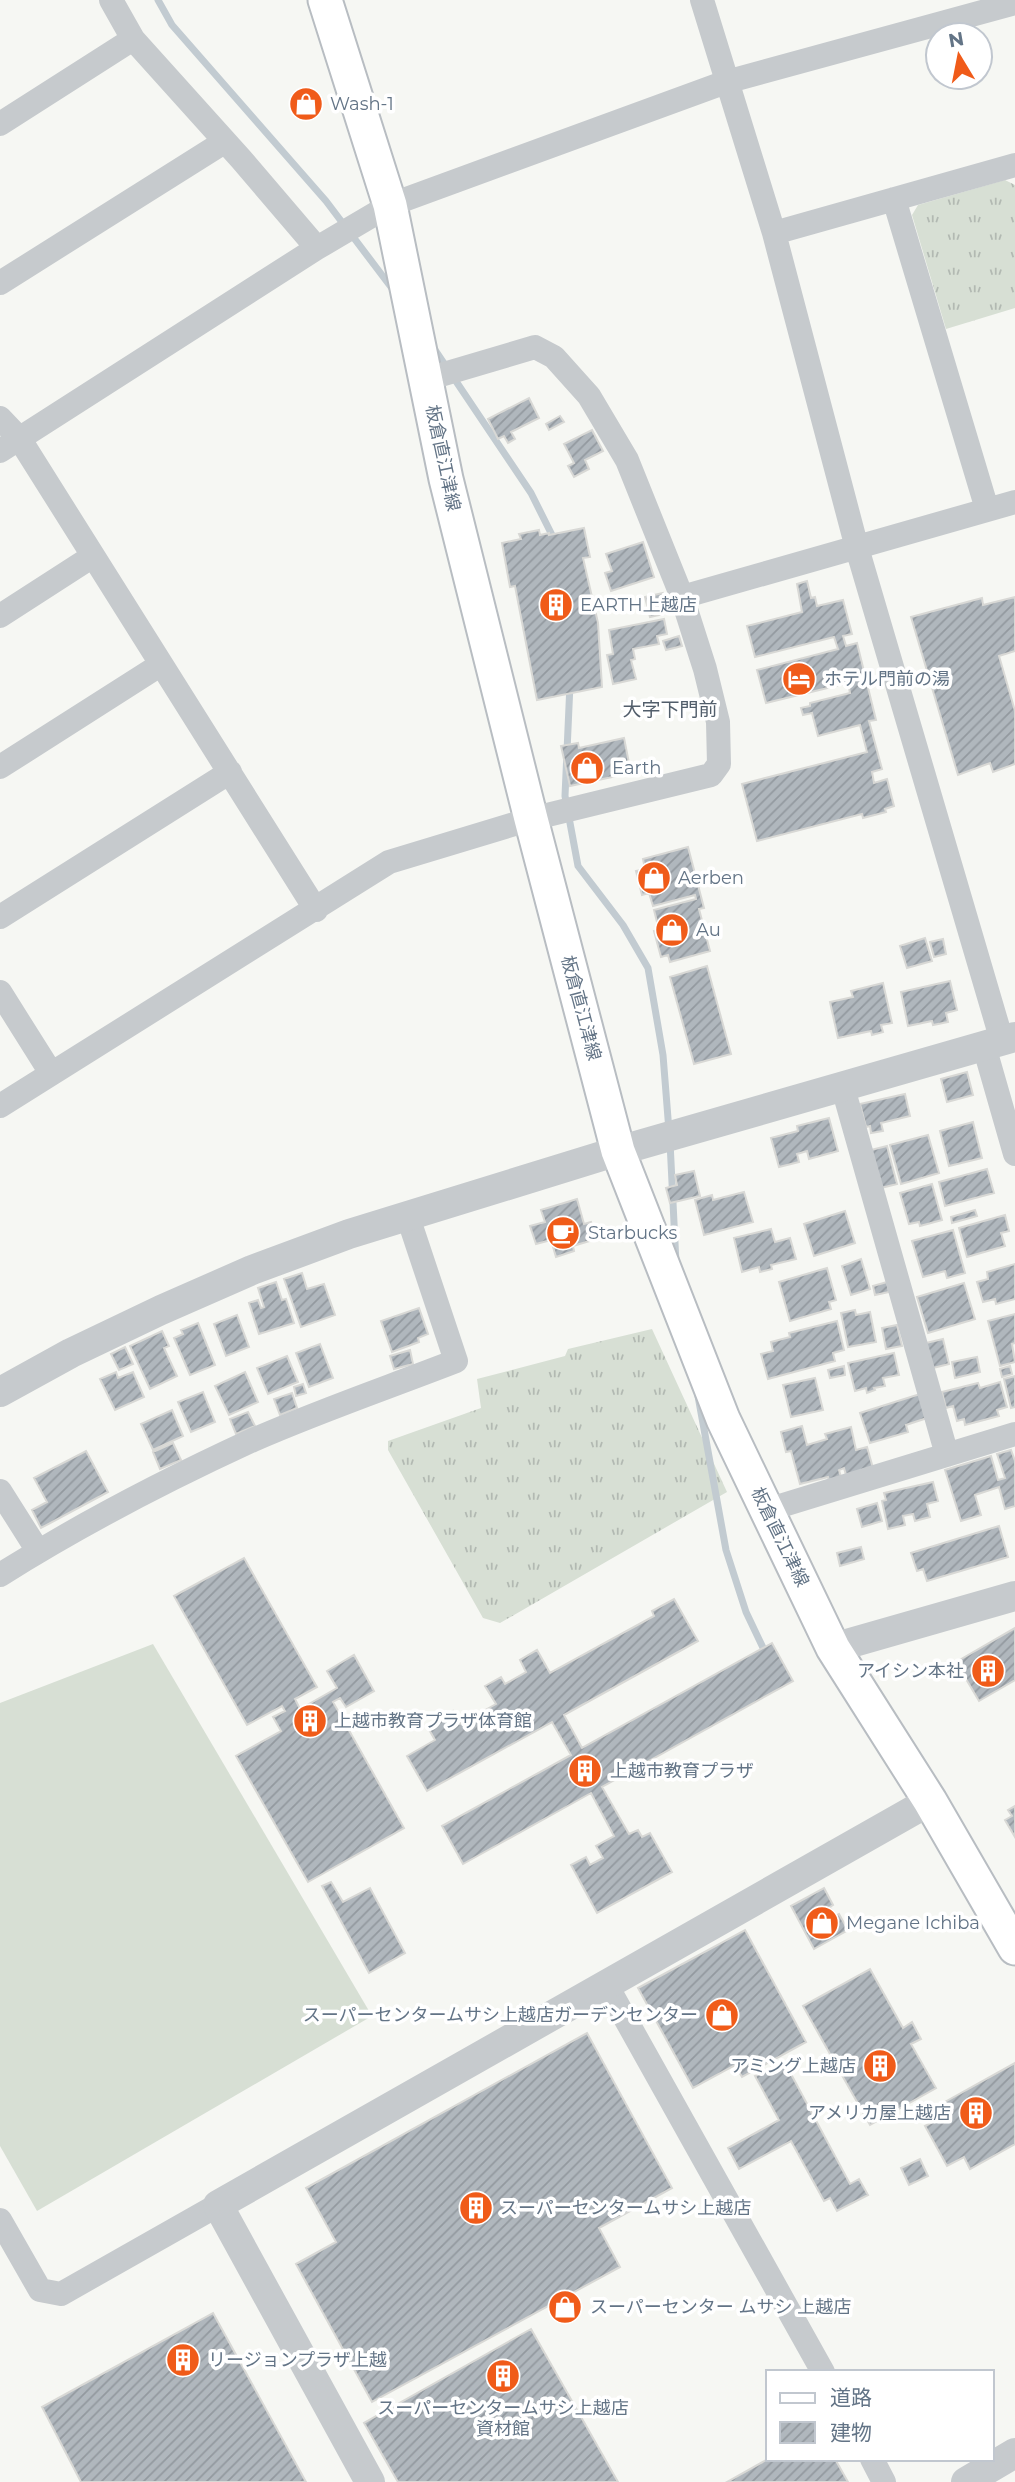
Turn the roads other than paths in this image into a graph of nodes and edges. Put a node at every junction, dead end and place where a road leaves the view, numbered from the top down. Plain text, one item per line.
1 (111, 0) edge
2 (325, 0) edge
3 (702, 0) edge
4 (1015, 3) edge
5 (133, 39) junction
6 (726, 82) junction
7 (0, 124) edge
8 (224, 142) junction
9 (1015, 165) edge
10 (894, 199) junction
11 (390, 205) junction
12 (774, 233) junction
13 (317, 248) junction
14 (0, 283) edge
15 (427, 379) junction
16 (0, 418) edge
17 (10, 445) edge
18 (1015, 502) edge
19 (987, 509) junction
20 (856, 548) junction
21 (93, 556) junction
22 (682, 597) junction
23 (0, 616) edge
24 (160, 665) junction
25 (0, 767) edge
26 (230, 772) junction
27 (531, 819) junction
28 (316, 910) junction
29 (0, 917) edge
30 (0, 992) edge
31 (1000, 1041) edge
32 (51, 1073) junction
33 (843, 1088) junction
34 (0, 1106) edge
35 (618, 1151) junction
36 (1015, 1154) edge
37 (408, 1217) junction
38 (0, 1392) edge
39 (1015, 1434) edge
40 (947, 1455) junction
41 (0, 1492) edge
42 (767, 1510) junction
43 (38, 1551) junction
44 (0, 1575) edge
45 (1015, 1596) edge
46 (833, 1648) junction
47 (930, 1801) junction
48 (1015, 1948) edge
49 (606, 1984) junction
50 (218, 2205) junction
51 (0, 2220) edge
52 (822, 2370) edge
53 (1015, 2453) edge
54 (873, 2461) edge
55 (370, 2482) edge
56 (884, 2482) edge
57 (966, 2482) edge

1 - 5 street
2 - 11 main road, 板倉直江津線
3 - 6 street
4 - 6 street
5 - 7 street
5 - 8 street
6 - 11 street
6 - 12 street
8 - 13 street
8 - 14 street
9 - 10 street
10 - 12 street
10 - 19 street
11 - 13 street
11 - 15 main road, 板倉直江津線
12 - 20 street
13 - 17 street
15 - 22 street
15 - 27 main road, 板倉直江津線
16 - 17 street
17 - 21 street
18 - 19 street
19 - 20 street
20 - 22 street
20 - 31 street
21 - 23 street
21 - 24 street
22 - 27 street
24 - 25 street
24 - 26 street
26 - 28 street
26 - 29 street
27 - 28 street
27 - 35 main road, 板倉直江津線
28 - 32 street
30 - 32 street
31 - 33 street
31 - 36 street
32 - 34 street
33 - 35 street
33 - 40 street
35 - 37 street
35 - 42 main road, 板倉直江津線
37 - 38 street
37 - 43 street
39 - 40 street
40 - 42 street
41 - 43 street
42 - 46 main road, 板倉直江津線
43 - 44 street
45 - 46 street
46 - 47 main road, 板倉直江津線
47 - 48 main road, 板倉直江津線
47 - 49 street
49 - 50 street
49 - 52 street
50 - 51 street
50 - 55 street
53 - 57 street
54 - 56 street

